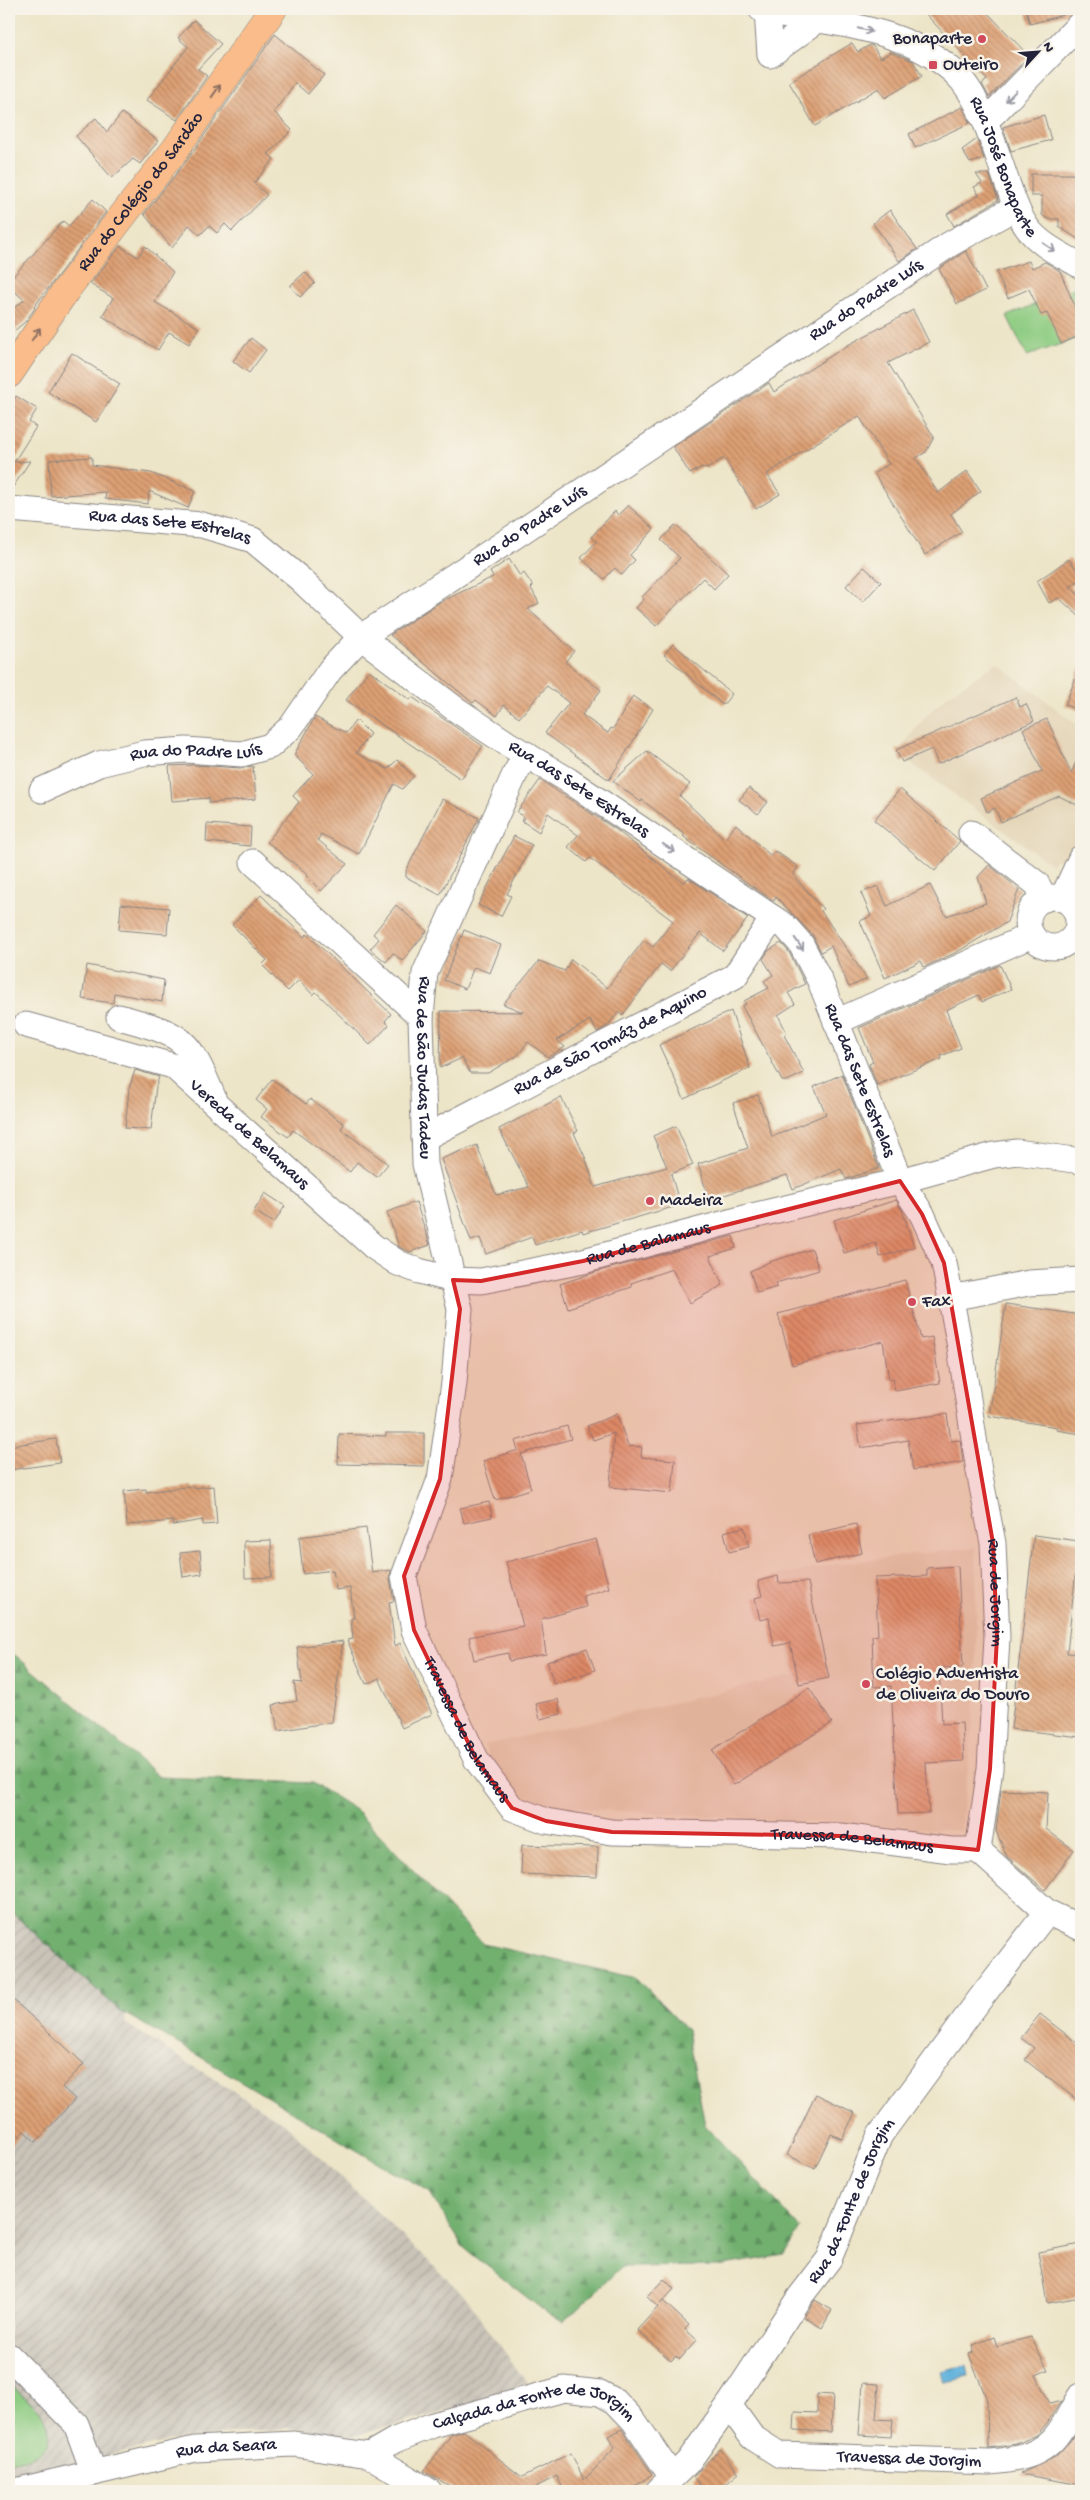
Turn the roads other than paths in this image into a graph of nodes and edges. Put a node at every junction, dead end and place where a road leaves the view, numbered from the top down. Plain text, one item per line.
1 (273, 9) edge
2 (764, 10) edge
3 (826, 14) edge
4 (1081, 23) edge
5 (980, 114) junction
6 (1016, 207) junction
7 (1081, 266) edge
8 (9, 374) edge
9 (9, 509) edge
10 (361, 636) junction
11 (526, 754) junction
12 (42, 790) dead end
13 (972, 833) dead end
14 (1081, 858) edge
15 (253, 862) dead end
16 (1054, 899) junction
17 (773, 918) junction
18 (1080, 923) edge
19 (1032, 935) junction
20 (119, 1017) dead end
21 (420, 1017) junction
22 (836, 1022) junction
23 (26, 1024) dead end
24 (216, 1104) junction
25 (424, 1138) junction
26 (1081, 1161) edge
27 (900, 1181) junction
28 (453, 1280) junction
29 (1081, 1280) edge
30 (950, 1298) junction
31 (978, 1850) junction
32 (1048, 1912) junction
33 (1081, 1928) edge
34 (9, 2356) edge
35 (1081, 2395) edge
36 (729, 2406) junction
37 (369, 2455) junction
38 (94, 2473) junction
39 (665, 2484) edge
40 (16, 2491) edge
41 (429, 2491) edge

8 -> 1 main road, Rua do Colégio do Sardão
2 - 3 street, Rua José Bonaparte
2 - 3 street
3 -> 5 street, Rua José Bonaparte
4 -> 5 street
5 - 6 street, Rua José Bonaparte
6 -> 7 street, Rua José Bonaparte
6 - 10 street, Rua do Padre Luís
9 - 10 street, Rua das Sete Estrelas
10 - 11 street, Rua das Sete Estrelas
10 - 12 street, Rua do Padre Luís
11 -> 17 street, Rua das Sete Estrelas
11 - 21 street, Rua de São Judas Tadeu
13 - 16 street
14 - 16 street
15 - 21 street
16 - 18 street
16 - 19 street
17 -> 22 street, Rua das Sete Estrelas
17 - 25 street, Rua de São Tomáz de Aquino
18 - 19 street
19 - 22 street
20 - 24 street
21 - 25 street, Rua de São Judas Tadeu
22 - 27 street, Rua das Sete Estrelas
23 - 24 street, Vereda de Belamaus
24 - 28 street, Vereda de Belamaus
25 - 28 street, Rua de São Judas Tadeu
26 - 27 street, Rua de Balamaus
27 - 28 street, Rua de Balamaus
27 - 30 street, Rua das Sete Estrelas
28 - 31 street, Travessa de Belamaus
29 - 30 street
30 - 31 street, Rua de Jorgim
31 - 32 street
32 - 33 street
32 - 36 street, Rua da Fonte de Jorgim
34 - 38 street
35 - 36 street, Travessa de Jorgim
36 - 39 street, Rua da Fonte de Jorgim
37 - 38 street, Rua da Seara
37 - 39 street, Calçada da Fonte de Jorgim
37 - 41 street, Rua da Seara
38 - 40 street, Rua da Seara

